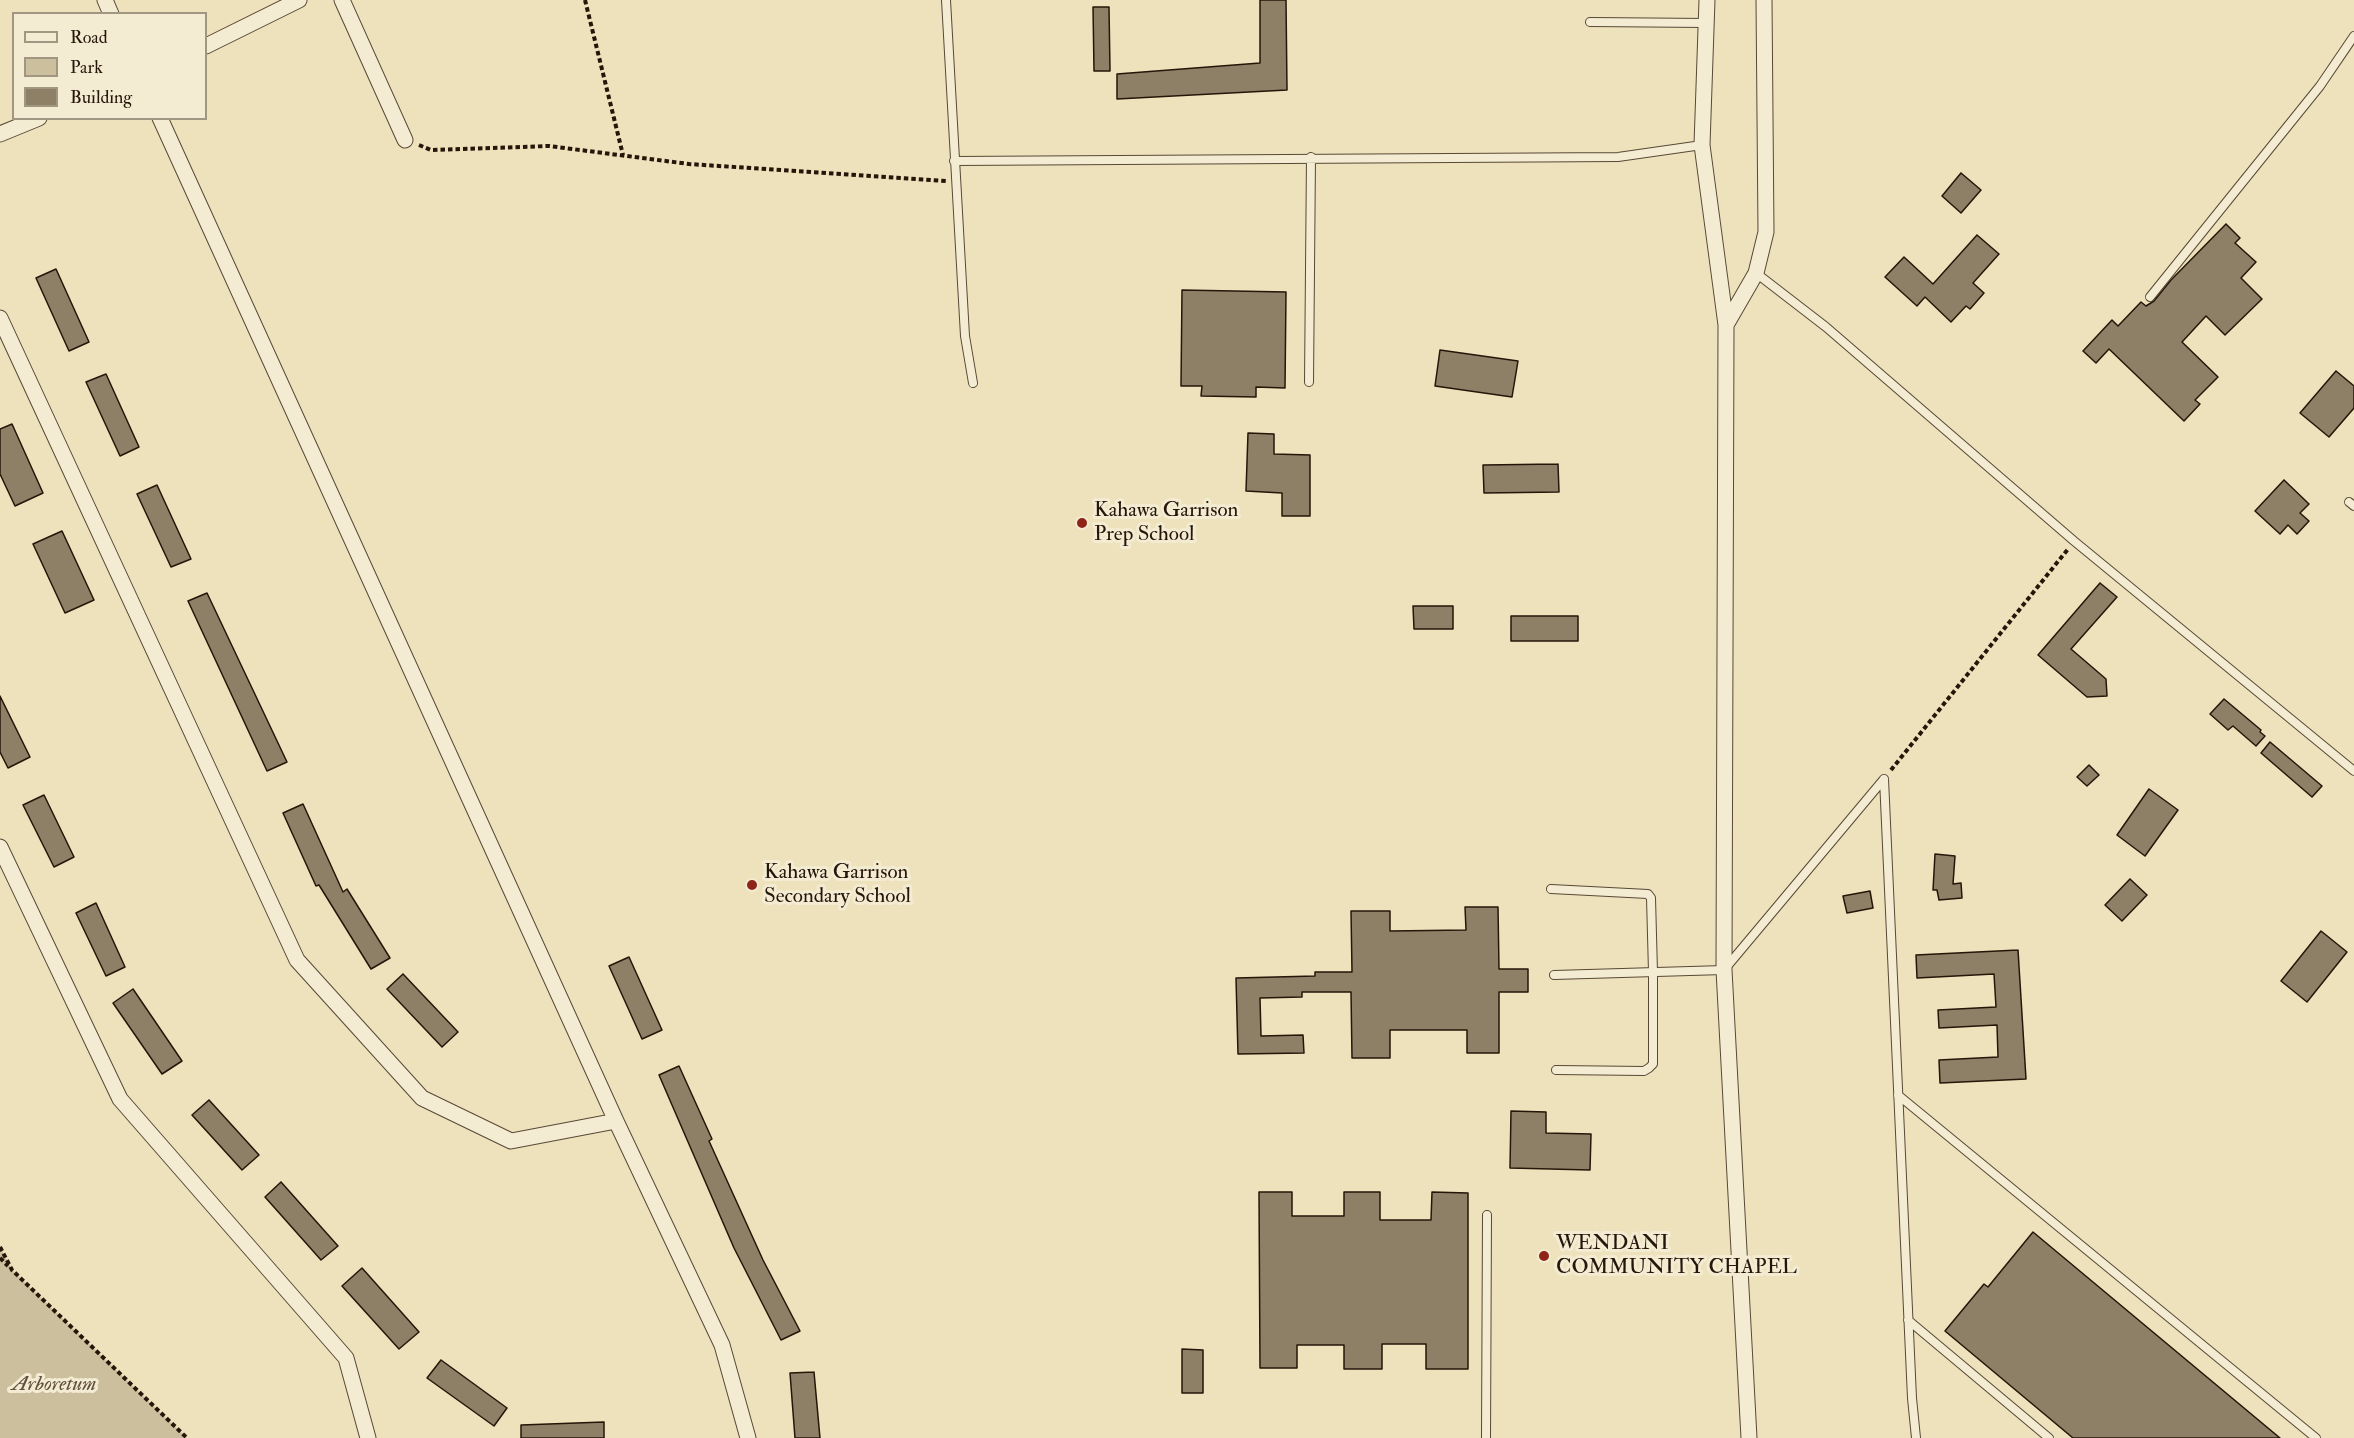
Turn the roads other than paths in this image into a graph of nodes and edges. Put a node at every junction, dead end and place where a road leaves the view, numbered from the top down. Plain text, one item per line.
1 (299, 0) edge
2 (342, 0) edge
3 (946, 0) edge
4 (1707, 0) edge
5 (1764, 0) edge
6 (1590, 22) dead end
7 (1707, 23) junction
8 (2354, 36) edge
9 (207, 46) edge
10 (34, 120) edge
11 (161, 120) edge
12 (0, 134) edge
13 (405, 140) road end
14 (1702, 145) junction
15 (1311, 157) junction
16 (954, 161) junction
17 (1756, 273) junction
18 (2150, 297) dead end
19 (0, 318) edge
20 (1726, 325) junction
21 (1309, 382) dead end
22 (974, 383) dead end
23 (2354, 770) edge
24 (0, 848) edge
25 (1551, 889) dead end
26 (1724, 970) junction
27 (1653, 972) junction
28 (1554, 975) dead end
29 (1556, 1070) dead end
30 (1899, 1095) junction
31 (616, 1121) junction
32 (1487, 1215) dead end
33 (1908, 1320) junction
34 (368, 1438) edge
35 (748, 1438) edge
36 (1486, 1438) edge
37 (1749, 1438) edge
38 (1916, 1438) edge
39 (2049, 1438) edge
40 (2316, 1438) edge

1 - 9 street
2 - 13 street
3 - 16 lane
4 - 7 street
5 - 17 street
6 - 7 lane
7 - 14 street
8 - 18 lane
10 - 12 street
11 - 31 street
14 - 15 lane
14 - 20 street
15 - 16 lane
15 - 21 lane
16 - 22 lane
17 - 20 street
17 - 23 lane
19 - 31 street
20 - 26 street
24 - 34 street
25 - 27 lane
26 - 27 lane
26 - 30 lane
26 - 37 street
27 - 28 lane
27 - 29 lane
30 - 33 lane
30 - 40 lane
31 - 35 street
32 - 36 lane
33 - 38 lane
33 - 39 lane

